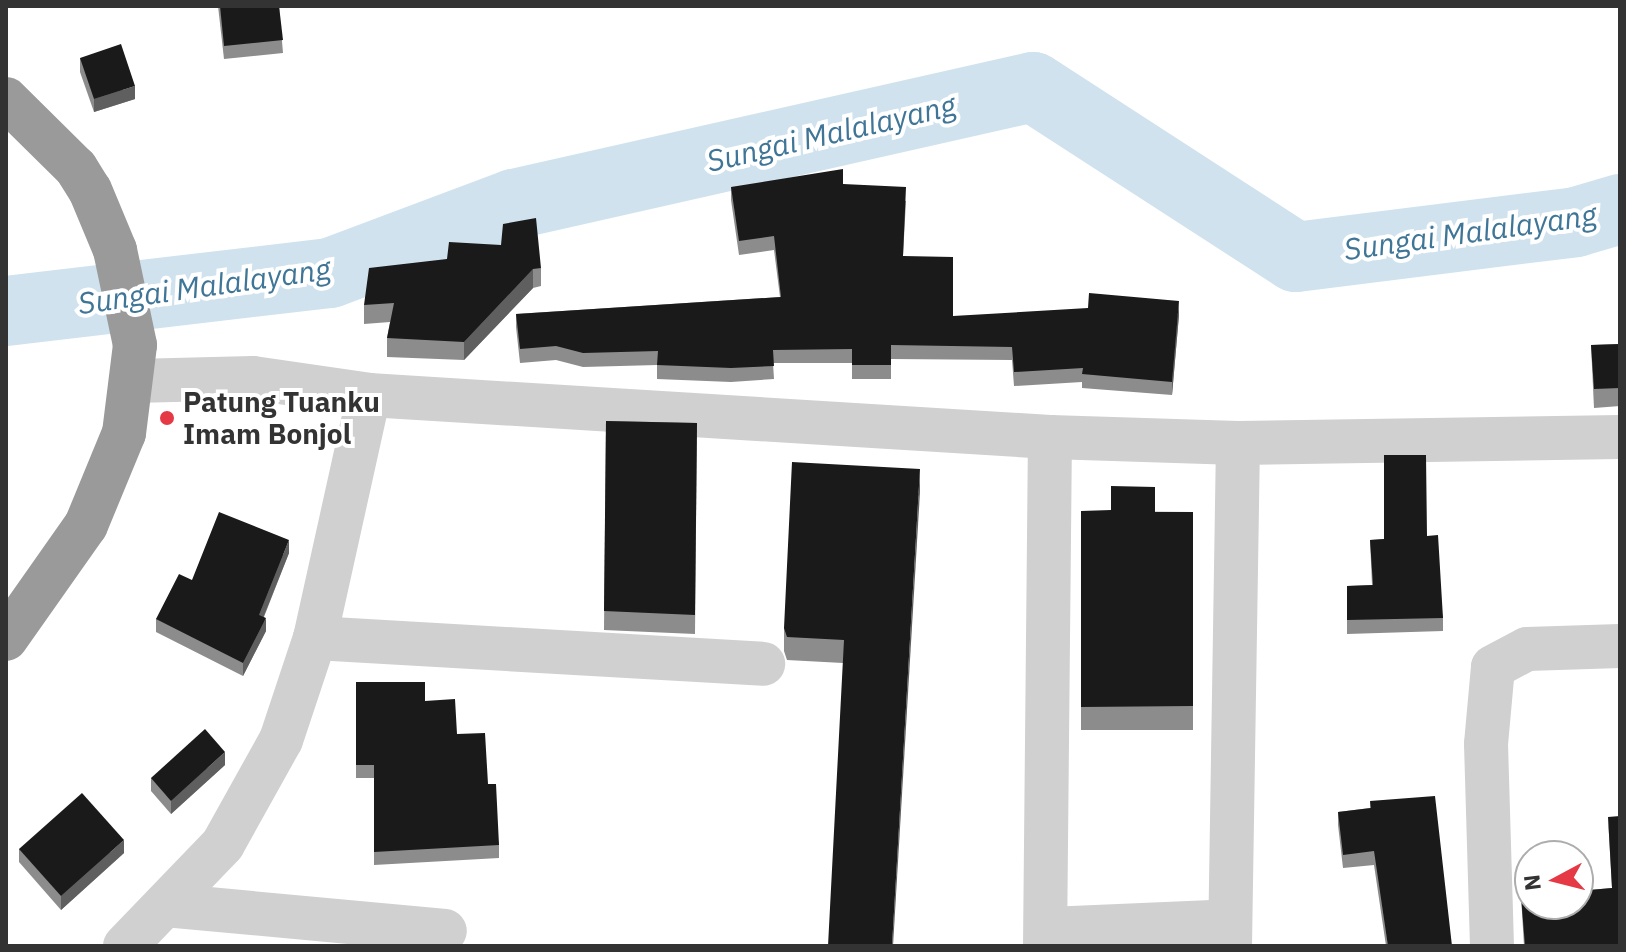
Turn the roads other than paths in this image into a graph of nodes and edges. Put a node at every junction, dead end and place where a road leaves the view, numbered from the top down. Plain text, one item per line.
1 (6, 99) edge
2 (134, 363) junction
3 (369, 395) junction
4 (1050, 437) junction
5 (1620, 437) edge
6 (1238, 443) junction
7 (13, 622) edge
8 (315, 638) junction
9 (1620, 646) edge
10 (763, 664) dead end
11 (165, 905) junction
12 (445, 931) dead end
13 (1230, 934) edge
14 (1047, 938) edge
15 (125, 946) edge
16 (1492, 946) edge

1 - 2 highway
2 - 3 street
2 - 7 highway
3 - 4 street
3 - 8 street
4 - 6 street
4 - 14 street
5 - 6 street
6 - 13 street
8 - 10 street
8 - 11 street
9 - 16 street
11 - 12 street
11 - 15 street
13 - 14 street

